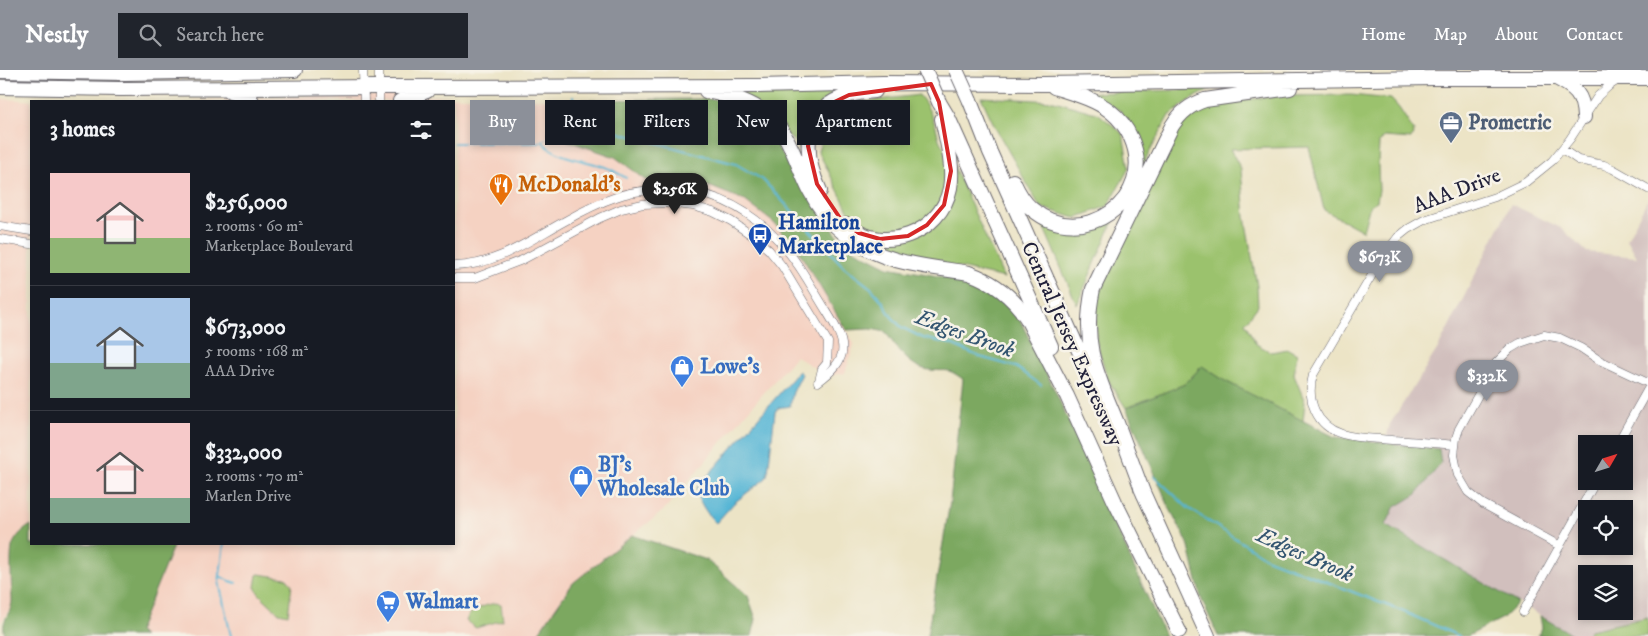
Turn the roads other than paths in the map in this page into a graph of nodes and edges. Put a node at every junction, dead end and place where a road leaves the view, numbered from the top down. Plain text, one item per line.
1 (295, 70) edge
2 (363, 70) edge
3 (379, 70) edge
4 (925, 70) edge
5 (956, 70) edge
6 (0, 71) edge
7 (240, 71) edge
8 (1556, 77) junction
9 (1622, 78) junction
10 (1648, 78) edge
11 (1353, 79) junction
12 (916, 84) junction
13 (1044, 84) junction
14 (378, 86) junction
15 (681, 86) junction
16 (0, 87) edge
17 (440, 87) junction
18 (222, 88) junction
19 (364, 94) edge
20 (250, 100) edge
21 (378, 100) edge
22 (402, 100) edge
23 (970, 101) junction
24 (939, 102) junction
25 (1584, 117) junction
26 (1562, 149) junction
27 (1648, 188) edge
28 (0, 226) edge
29 (30, 231) edge
30 (0, 239) edge
31 (30, 244) edge
32 (455, 266) edge
33 (455, 278) edge
34 (1648, 383) edge
35 (1648, 389) edge
36 (1622, 435) edge
37 (1454, 445) junction
38 (1591, 490) edge
39 (1144, 495) junction
40 (1560, 546) junction
41 (1523, 612) dead end
42 (1180, 634) edge
43 (1208, 636) edge

1 - 7 highway
2 - 19 street
3 - 14 street
4 - 24 highway, Central Jersey Expressway, bridge
5 - 23 highway, Central Jersey Expressway, bridge
6 - 7 highway
8 - 9 highway
8 - 11 highway
8 - 25 highway
9 - 10 highway
9 - 25 street, AAA Drive
11 - 13 highway
11 - 39 highway
12 - 13 highway
12 - 15 highway
12 - 24 highway
13 - 23 highway
14 - 17 highway
14 - 19 highway
14 - 21 street
15 - 17 highway
15 - 42 highway
16 - 18 highway
17 - 22 highway
18 - 19 highway
18 - 20 highway
23 - 39 highway, Central Jersey Expressway
24 - 42 highway, Central Jersey Expressway
25 - 26 street, AAA Drive
26 - 27 street
26 - 37 street, AAA Drive
28 - 29 street
30 - 31 street
32 - 33 street
34 - 37 street
35 - 36 street
37 - 40 street
38 - 40 street
39 - 43 highway, Central Jersey Expressway
40 - 41 street

